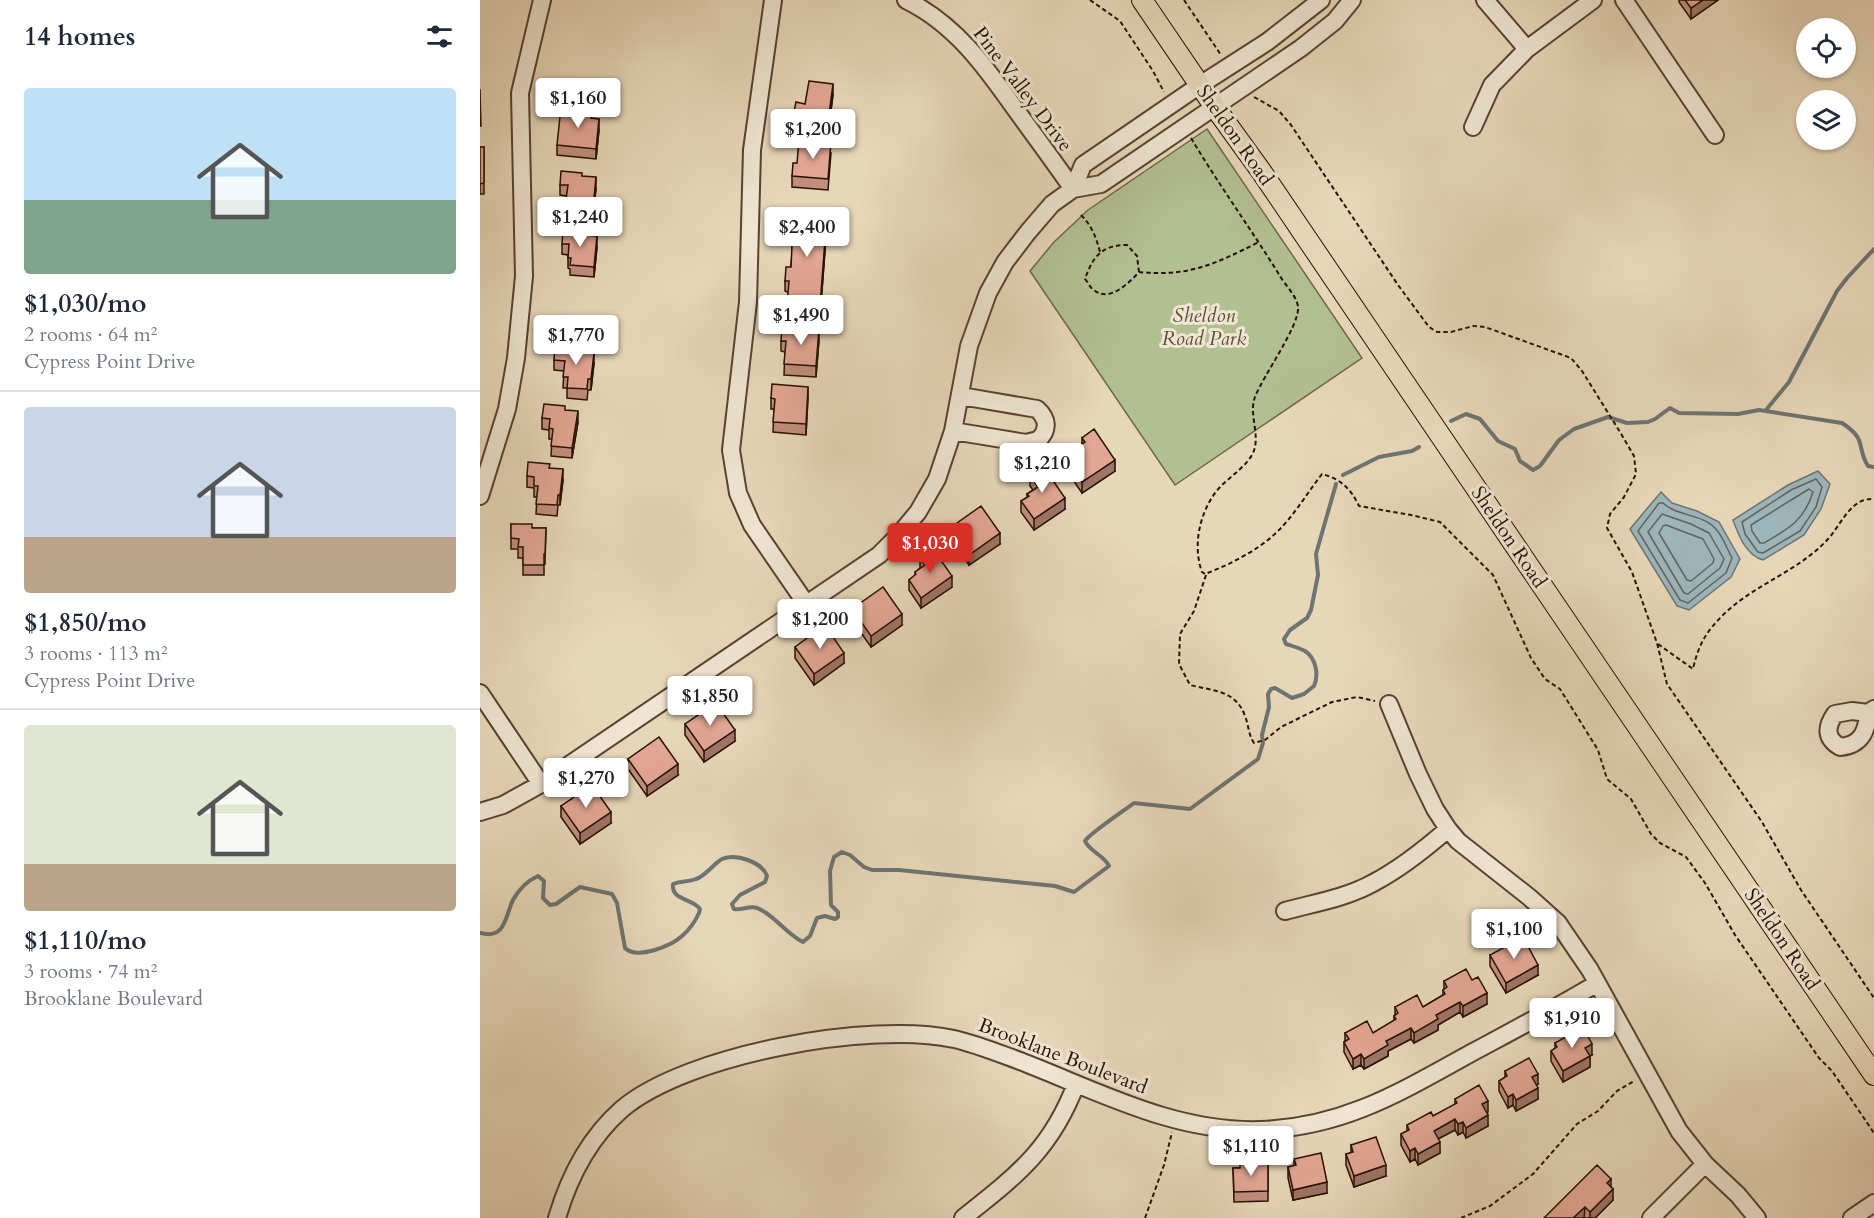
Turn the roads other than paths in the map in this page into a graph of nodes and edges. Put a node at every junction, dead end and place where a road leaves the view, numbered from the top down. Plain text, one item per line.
1 (542, 0) edge
2 (773, 0) edge
3 (906, 0) edge
4 (1142, 0) edge
5 (1321, 0) edge
6 (1352, 0) edge
7 (1485, 0) edge
8 (1593, 0) edge
9 (1624, 0) edge
10 (1527, 49) junction
11 (1200, 85) junction
12 (1214, 106) junction
13 (1473, 127) dead end
14 (1715, 135) dead end
15 (1073, 189) junction
16 (961, 396) junction
17 (953, 431) junction
18 (480, 496) edge
19 (807, 605) junction
20 (480, 693) edge
21 (1389, 704) road end
22 (541, 784) junction
23 (480, 812) edge
24 (1448, 829) junction
25 (1285, 911) dead end
26 (1596, 984) junction
27 (1874, 1075) edge
28 (1076, 1084) junction
29 (1705, 1164) junction
30 (1874, 1203) edge
31 (557, 1218) edge
32 (963, 1218) edge
33 (1651, 1218) edge
34 (1757, 1218) edge
35 (1852, 1218) edge

1 - 18 street
2 - 19 street
3 - 15 street, Pine Valley Drive
4 - 11 main road, Sheldon Road
5 - 11 street
6 - 12 street
7 - 10 street
8 - 10 street
9 - 14 street
10 - 13 street
11 - 12 main road, Sheldon Road
11 - 15 street
12 - 15 street
12 - 27 main road, Sheldon Road
15 - 16 street
16 - 17 street
16 - 17 street
17 - 19 street
19 - 22 street
20 - 22 street
21 - 24 street
22 - 23 street
24 - 25 street
24 - 26 street
26 - 28 street, Brooklane Boulevard
26 - 29 street
28 - 31 street, Brooklane Boulevard
28 - 32 street
29 - 33 street
29 - 34 street
30 - 35 street

